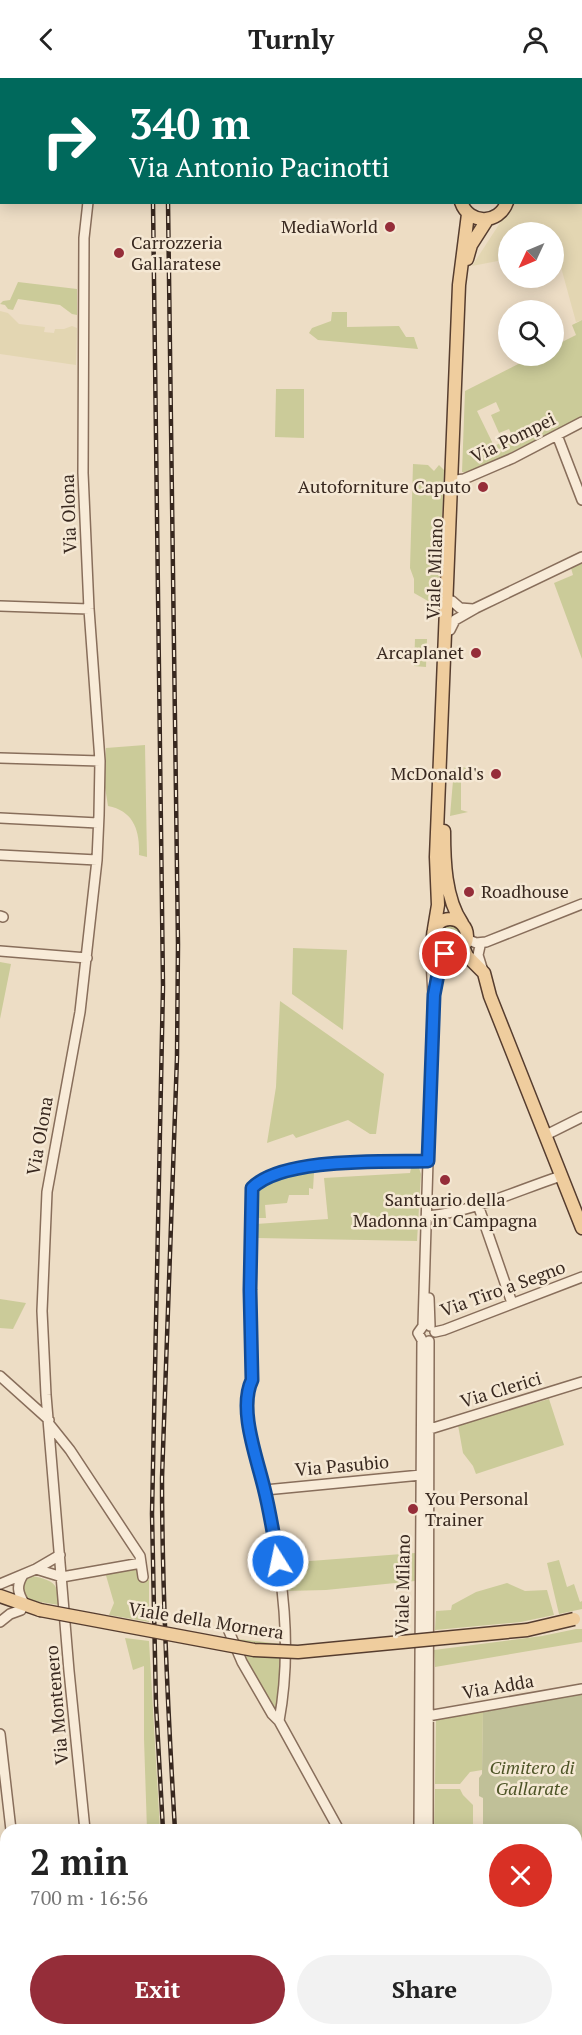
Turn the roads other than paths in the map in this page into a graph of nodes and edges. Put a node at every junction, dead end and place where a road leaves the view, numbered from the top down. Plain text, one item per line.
1 (88, 204) edge
2 (462, 204) edge
3 (506, 204) edge
4 (468, 214) junction
5 (487, 220) junction
6 (582, 422) edge
7 (556, 435) junction
8 (456, 480) junction
9 (582, 500) edge
10 (582, 557) edge
11 (452, 601) junction
12 (0, 606) edge
13 (89, 609) junction
14 (476, 609) junction
15 (450, 630) junction
16 (0, 758) edge
17 (100, 761) junction
18 (0, 818) edge
19 (99, 823) junction
20 (0, 855) edge
21 (97, 860) junction
22 (582, 904) edge
23 (462, 923) junction
24 (434, 929) junction
25 (434, 943) junction
26 (483, 944) junction
27 (459, 947) junction
28 (0, 951) edge
29 (87, 958) junction
30 (484, 974) junction
31 (434, 995) junction
32 (490, 996) junction
33 (582, 1117) edge
34 (546, 1135) junction
35 (428, 1161) junction
36 (561, 1176) junction
37 (478, 1205) junction
38 (427, 1216) junction
39 (582, 1228) edge
40 (582, 1277) edge
41 (512, 1303) junction
42 (429, 1328) junction
43 (426, 1341) junction
44 (0, 1376) edge
45 (582, 1382) edge
46 (49, 1423) junction
47 (430, 1429) junction
48 (421, 1475) junction
49 (265, 1490) junction
50 (60, 1555) junction
51 (141, 1563) junction
52 (36, 1569) junction
53 (23, 1574) junction
54 (62, 1577) junction
55 (143, 1577) dead end
56 (0, 1584) edge
57 (0, 1596) edge
58 (0, 1604) edge
59 (22, 1607) junction
60 (578, 1618) edge
61 (0, 1622) edge
62 (228, 1629) dead end
63 (582, 1689) edge
64 (423, 1716) junction
65 (279, 1721) junction
66 (0, 1734) edge
67 (0, 1743) edge
68 (10, 1824) edge
69 (84, 1824) edge
70 (336, 1824) edge
71 (419, 1824) edge
72 (428, 1824) edge

1 - 13 street, Via Olona
2 - 4 main road
3 - 5 main road, Viale Milano
4 - 5 main road
4 - 24 main road, Viale Milano
5 - 8 main road, Viale Milano
6 - 7 street, Via Pompei
7 - 8 street, Via Pompei
7 - 9 street
8 - 11 main road, Viale Milano
10 - 14 street
11 - 14 street
11 - 15 main road, Viale Milano
12 - 13 street
13 - 17 street, Via Olona
14 - 15 street
15 - 23 main road, Viale Milano
16 - 17 street
17 - 19 street, Via Olona
18 - 19 street
19 - 21 street, Via Olona
20 - 21 street
21 - 29 street, Via Olona
22 - 26 street
23 - 24 main road
23 - 27 main road
24 - 25 main road
25 - 27 main road
25 - 31 street
26 - 27 street
26 - 30 street
27 - 30 main road
27 - 31 street
27 - 32 main road
28 - 29 street
29 - 46 street, Via Olona
30 - 32 main road
31 - 35 street
32 - 34 main road
33 - 34 street
34 - 36 main road
35 - 38 street
35 - 49 street
36 - 37 street
36 - 39 main road
37 - 38 street
37 - 41 street
38 - 42 street
40 - 41 street, Via Tiro a Segno
41 - 42 street, Via Tiro a Segno
42 - 43 street
42 - 43 street
43 - 47 street, Viale Milano
43 - 48 street, Viale Milano
44 - 46 street
45 - 47 street, Via Clerici
46 - 50 street, Via Montenero
46 - 51 street
47 - 64 street, Viale Milano
48 - 49 street, Via Pasubio
48 - 64 street, Viale Milano
49 - 65 street
50 - 52 street
50 - 54 street, Via Montenero
51 - 54 street
51 - 55 street
52 - 53 street
52 - 54 street
53 - 56 street
53 - 59 street
54 - 69 street, Via Montenero
57 - 59 main road
58 - 59 main road
59 - 60 main road, Viale della Mornera, bridge
59 - 61 street
62 - 65 street
63 - 64 street, Via Adda
64 - 71 street, Viale Milano
64 - 72 street, Viale Milano
65 - 70 street
66 - 67 street
67 - 68 street

